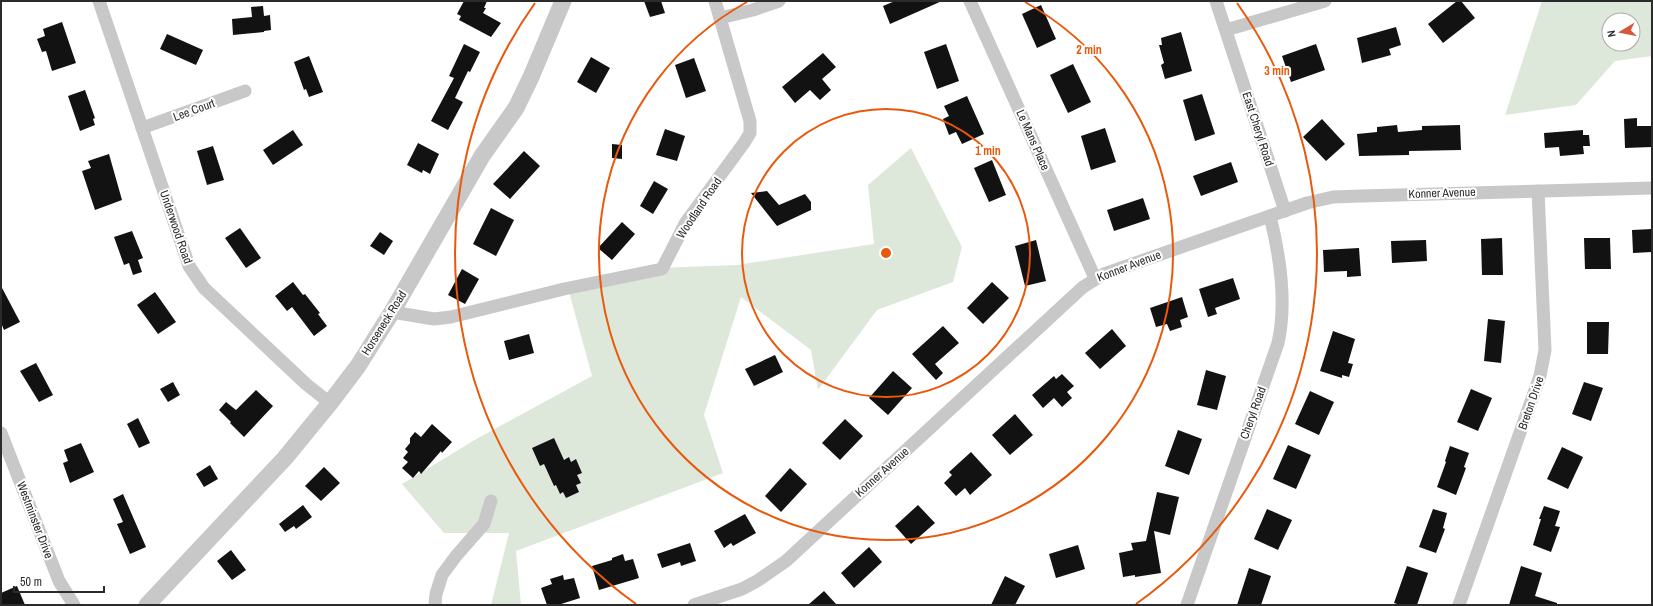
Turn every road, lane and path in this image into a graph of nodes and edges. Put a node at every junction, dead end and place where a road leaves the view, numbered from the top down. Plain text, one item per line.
1 (99, 1) edge
2 (563, 1) edge
3 (715, 1) edge
4 (779, 1) edge
5 (970, 1) edge
6 (1216, 1) edge
7 (1325, 1) edge
8 (720, 18) junction
9 (1226, 30) junction
10 (245, 91) dead end
11 (142, 128) junction
12 (1652, 188) edge
13 (1538, 191) junction
14 (1284, 211) junction
15 (1270, 216) junction
16 (1095, 278) junction
17 (392, 312) junction
18 (330, 403) junction
19 (1, 433) edge
20 (491, 501) dead end
21 (74, 605) edge
22 (147, 605) edge
23 (435, 605) edge
24 (694, 605) edge
25 (1186, 605) edge
26 (1460, 605) edge

1 - 11 street, Underwood Road
2 - 17 street, Horseneck Road
3 - 8 street, Woodland Road
4 - 8 street
5 - 16 street, Le Mans Place
6 - 9 street, East Cheryl Road
7 - 9 street
8 - 17 street, Woodland Road
9 - 14 street, East Cheryl Road
10 - 11 street, Lee Court
11 - 18 street, Underwood Road
12 - 13 street, Konner Avenue
13 - 14 street, Konner Avenue
13 - 26 street, Breton Drive
14 - 15 street, Konner Avenue
15 - 16 street, Konner Avenue
15 - 25 street, Cheryl Road
16 - 24 street, Konner Avenue
17 - 18 street, Horseneck Road
18 - 22 street, Horseneck Road
19 - 21 street, Westminster Drive
20 - 23 street

